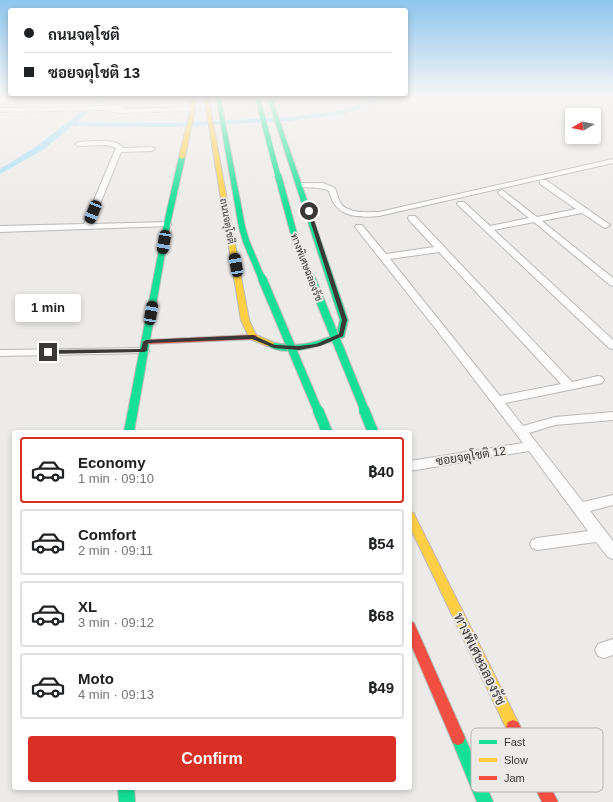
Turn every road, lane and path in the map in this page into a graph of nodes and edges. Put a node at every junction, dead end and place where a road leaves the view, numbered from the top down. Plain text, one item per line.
1 (187, 133) edge
2 (213, 133) edge
3 (225, 133) edge
4 (267, 133) edge
5 (283, 133) edge
6 (78, 144) dead end
7 (119, 150) junction
8 (152, 150) dead end
9 (613, 161) edge
10 (543, 182) dead end
11 (300, 184) junction
12 (502, 192) dead end
13 (461, 204) dead end
14 (583, 210) junction
15 (412, 218) dead end
16 (536, 220) junction
17 (167, 224) junction
18 (606, 225) dead end
19 (87, 226) junction
20 (359, 227) dead end
21 (0, 229) edge
22 (489, 229) junction
23 (441, 249) junction
24 (384, 257) junction
25 (613, 282) edge
26 (253, 337) junction
27 (145, 346) junction
28 (613, 346) edge
29 (0, 353) edge
30 (598, 380) dead end
31 (569, 386) junction
32 (497, 401) junction
33 (613, 416) edge
34 (129, 430) edge
35 (326, 430) edge
36 (372, 430) edge
37 (520, 431) junction
38 (532, 446) junction
39 (412, 466) edge
40 (613, 500) edge
41 (580, 508) junction
42 (412, 520) edge
43 (600, 535) junction
44 (537, 544) dead end
45 (613, 552) edge
46 (412, 632) edge
47 (514, 728) edge
48 (471, 769) edge
49 (126, 790) edge
50 (481, 792) edge
51 (545, 792) edge
52 (127, 802) edge
53 (485, 802) edge
54 (550, 802) edge

1 - 17 main road
2 - 26 main road, ถนนจตุโชติ
3 - 35 main road, bridge
4 - 36 main road, ทางพิเศษฉลองรัช, bridge
5 - 11 main road
6 - 7 street
7 - 8 street
7 - 19 street
9 - 11 street
10 - 14 street
11 - 26 main road
12 - 16 street
13 - 22 street
14 - 16 street
14 - 18 street
15 - 23 street
16 - 22 street
16 - 25 street
17 - 19 street
17 - 27 main road
19 - 21 street
20 - 24 street
22 - 28 street
23 - 24 street
23 - 31 street
24 - 32 street
26 - 27 main road
27 - 29 street
27 - 34 main road
30 - 31 street
31 - 32 street
32 - 37 street
33 - 37 street
37 - 38 street
38 - 39 street, ซอยจตุโชติ 12
38 - 41 street
40 - 41 street
41 - 43 street
42 - 47 main road, ทางพิเศษฉลองรัช
43 - 44 street
43 - 45 street
46 - 48 main road
49 - 52 main road
50 - 53 main road
51 - 54 main road, ทางพิเศษฉลองรัช

